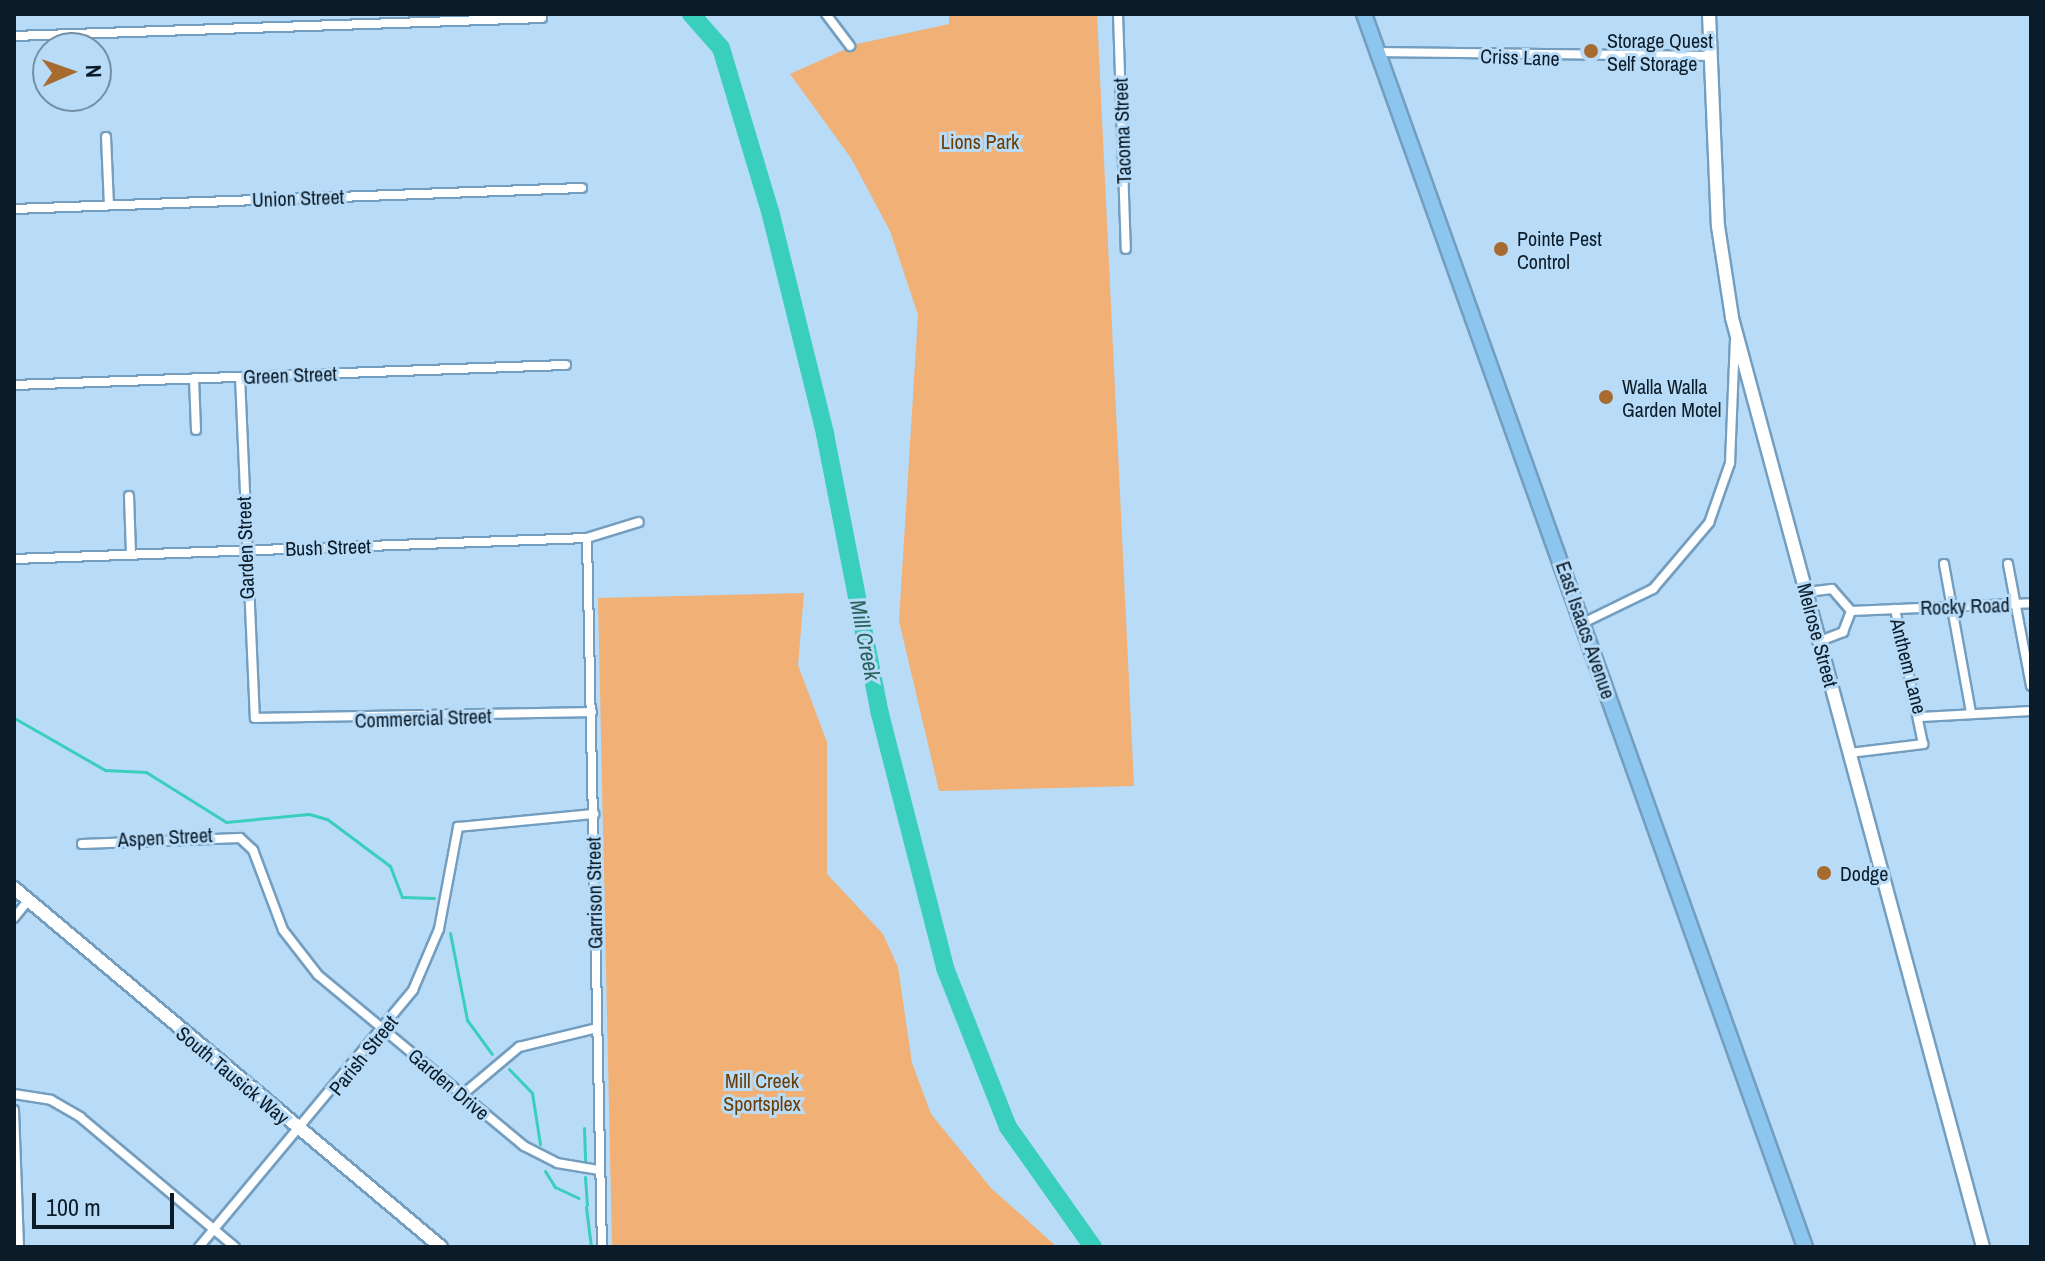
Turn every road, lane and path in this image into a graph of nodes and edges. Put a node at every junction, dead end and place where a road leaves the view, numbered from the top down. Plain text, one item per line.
1 (826, 14) edge
2 (1118, 14) edge
3 (1364, 14) edge
4 (1709, 14) edge
5 (542, 18) dead end
6 (14, 36) edge
7 (850, 46) dead end
8 (1378, 52) junction
9 (1711, 56) junction
10 (106, 137) dead end
11 (582, 188) dead end
12 (109, 205) junction
13 (14, 209) edge
14 (1126, 249) dead end
15 (1735, 331) junction
16 (566, 365) dead end
17 (240, 377) junction
18 (194, 378) junction
19 (14, 385) edge
20 (196, 430) dead end
21 (129, 496) dead end
22 (639, 522) dead end
23 (587, 538) junction
24 (246, 550) junction
25 (131, 554) junction
26 (14, 559) edge
27 (1944, 564) dead end
28 (2008, 564) dead end
29 (1807, 592) junction
30 (2031, 603) edge
31 (2015, 604) junction
32 (1952, 607) junction
33 (1895, 609) junction
34 (1851, 611) junction
35 (1583, 623) junction
36 (1820, 641) junction
37 (2031, 686) edge
38 (2031, 711) edge
39 (592, 712) junction
40 (1971, 712) junction
41 (1921, 717) junction
42 (255, 718) joint
43 (1850, 753) junction
44 (594, 814) junction
45 (247, 843) joint
46 (82, 844) dead end
47 (14, 888) edge
48 (26, 903) junction
49 (14, 918) edge
50 (597, 1028) junction
51 (384, 1030) junction
52 (14, 1094) edge
53 (462, 1095) junction
54 (14, 1110) edge
55 (301, 1131) junction
56 (599, 1170) junction
57 (215, 1231) junction
58 (19, 1247) edge
59 (199, 1247) edge
60 (235, 1247) edge
61 (441, 1247) edge
62 (602, 1247) edge
63 (1805, 1247) edge
64 (1983, 1247) edge

1 - 7 street
2 - 14 street, Tacoma Street
3 - 8 main road, East Isaacs Avenue
4 - 9 street, Melrose Street
5 - 6 street
8 - 9 street, Criss Lane
8 - 35 main road, East Isaacs Avenue
9 - 15 street, Melrose Street
10 - 12 street
11 - 12 street, Union Street
12 - 13 street, Union Street
15 - 29 street, Melrose Street
15 - 35 street
16 - 17 street, Green Street
17 - 18 street, Green Street
17 - 24 street, Garden Street
18 - 19 street, Green Street
18 - 20 street
21 - 25 street
22 - 23 street, Bush Street
23 - 24 street, Bush Street
23 - 39 street, Garrison Street
24 - 25 street, Bush Street
24 - 42 street, Garden Street
25 - 26 street, Bush Street
27 - 32 street
28 - 31 street
29 - 34 street
29 - 36 street, Melrose Street
30 - 31 street, Rocky Road
31 - 32 street, Rocky Road
31 - 37 street
32 - 33 street, Rocky Road
32 - 40 street
33 - 34 street, Rocky Road
33 - 41 street, Anthem Lane
34 - 36 street
35 - 63 main road, East Isaacs Avenue
36 - 43 street, Melrose Street
38 - 40 street
39 - 42 street, Commercial Street
39 - 44 street, Garrison Street
40 - 41 street
41 - 43 street, Anthem Lane
43 - 64 street, Melrose Street
44 - 50 street, Garrison Street
44 - 51 street, Parish Street
45 - 46 street, Aspen Street
45 - 51 street, Garden Drive
47 - 48 street, South Tausick Way
48 - 49 street
48 - 55 street, South Tausick Way
50 - 53 street
50 - 56 street, Garrison Street
51 - 53 street, Garden Drive
51 - 55 street, Parish Street
52 - 57 street
53 - 56 street, Garden Drive
54 - 58 street
55 - 57 street, Parish Street
55 - 61 street, South Tausick Way
56 - 62 street, Garrison Street
57 - 59 street, Parish Street
57 - 60 street

